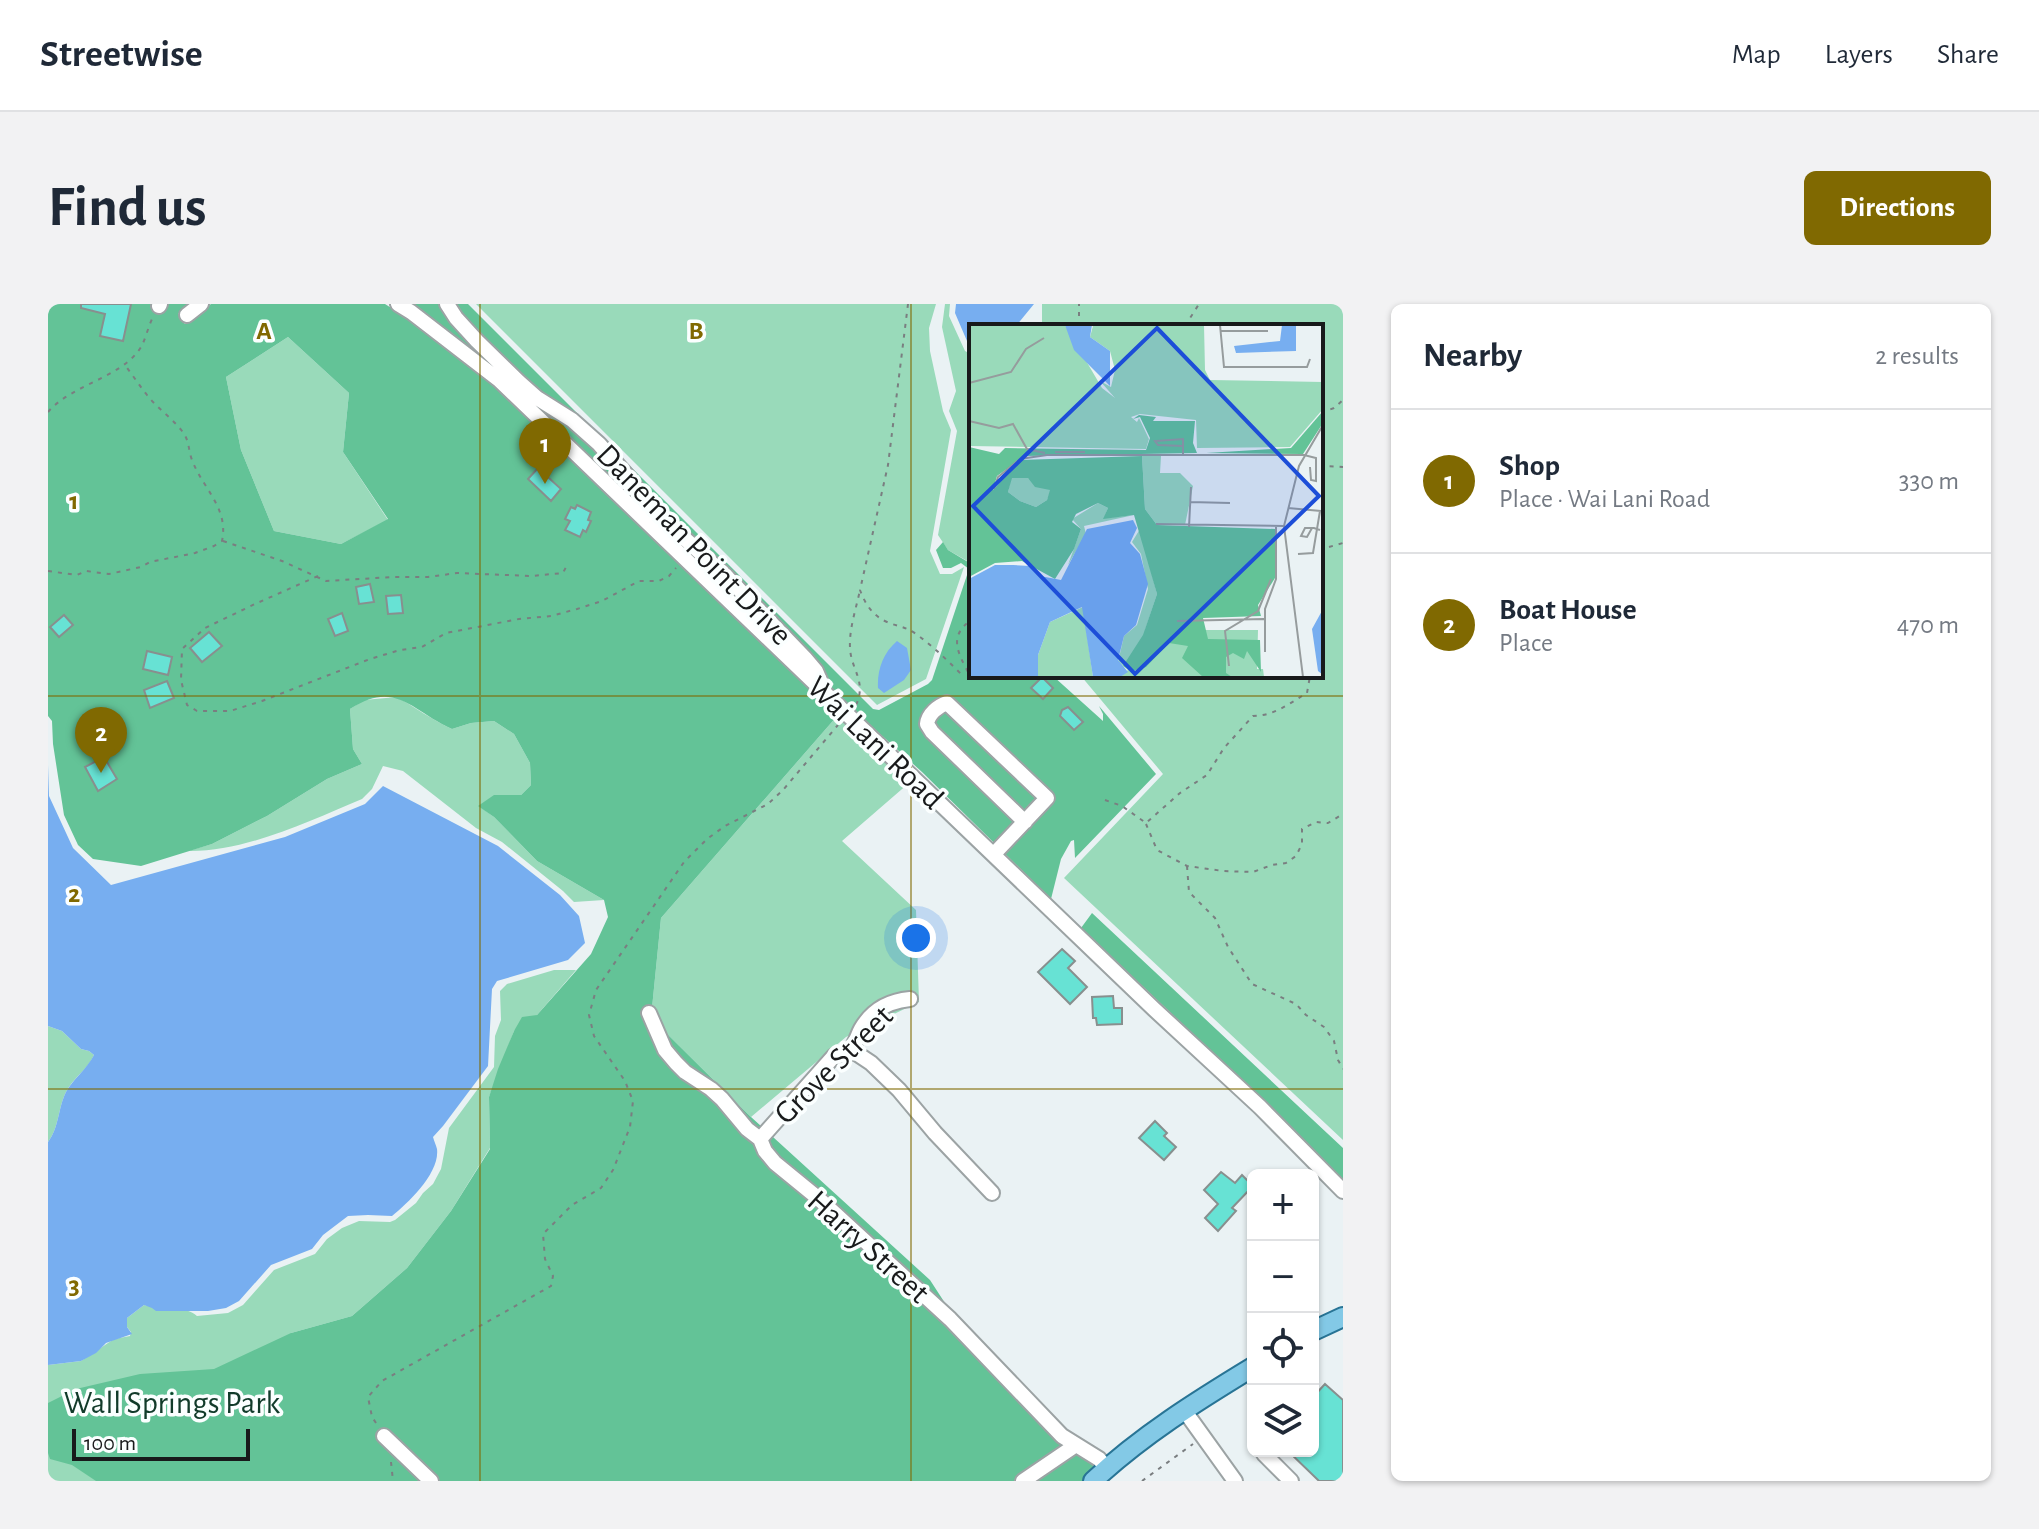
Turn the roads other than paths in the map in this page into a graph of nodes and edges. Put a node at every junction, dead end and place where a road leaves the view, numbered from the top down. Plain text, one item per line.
1 (201, 304) edge
2 (398, 304) edge
3 (447, 304) edge
4 (187, 315) dead end
5 (826, 695) junction
6 (1025, 822) junction
7 (994, 854) junction
8 (910, 999) dead end
9 (649, 1013) dead end
10 (846, 1053) junction
11 (760, 1139) junction
12 (1343, 1191) edge
13 (992, 1193) dead end
14 (1343, 1317) edge
15 (1319, 1328) edge
16 (1247, 1371) edge
17 (1184, 1410) junction
18 (384, 1436) road end
19 (1076, 1445) junction
20 (1267, 1457) edge
21 (1107, 1468) junction
22 (431, 1481) edge
23 (1023, 1481) edge
24 (1093, 1481) edge
25 (1235, 1481) edge
26 (1291, 1481) edge

1 - 4 street
2 - 5 street, Wai Lani Road
3 - 5 street, Daneman Point Drive
5 - 7 street, Wai Lani Road
6 - 6 street
6 - 7 street
7 - 12 street, Wai Lani Road
8 - 10 street, Grove Street
9 - 11 street, Harry Street
10 - 11 street, Grove Street
10 - 13 street
11 - 19 street, Harry Street
14 - 15 main road
16 - 17 main road
17 - 21 main road
17 - 25 street
18 - 22 street
19 - 21 street, Harry Street
19 - 23 street
20 - 26 street
21 - 24 main road

